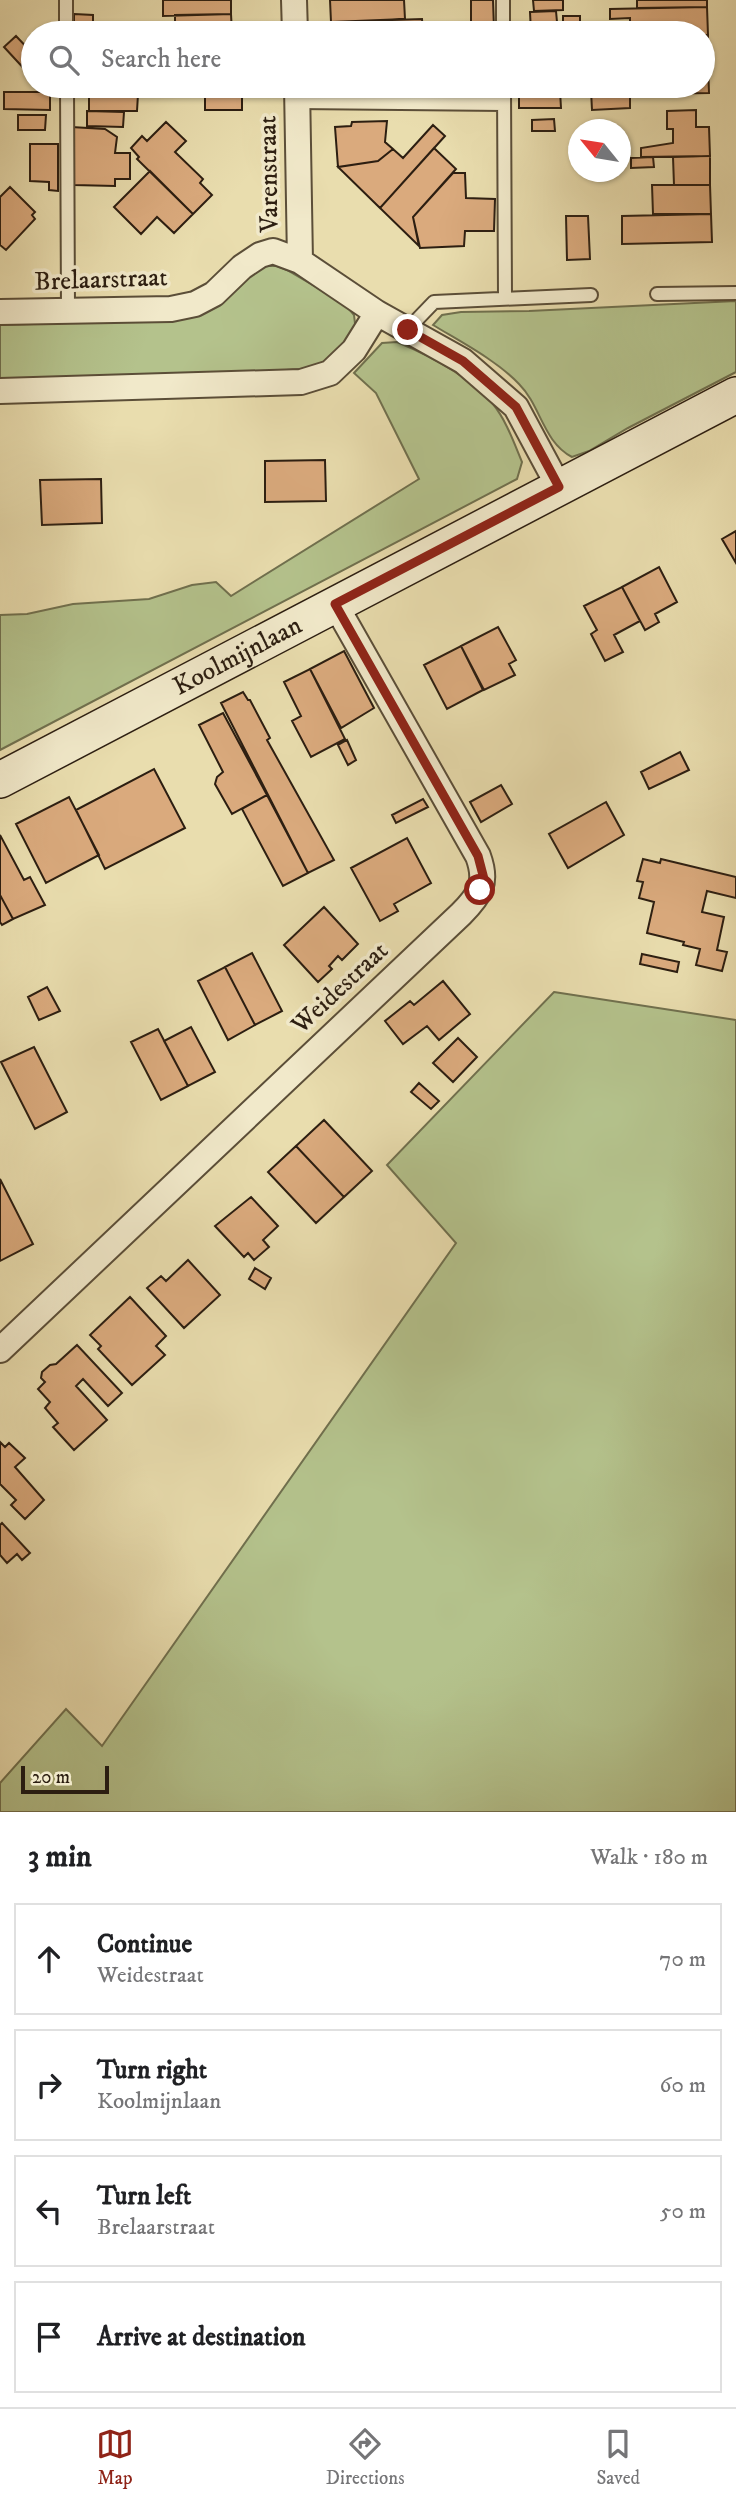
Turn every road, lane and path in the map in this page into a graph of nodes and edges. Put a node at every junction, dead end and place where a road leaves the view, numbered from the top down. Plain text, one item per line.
1 (66, 0) edge
2 (294, 0) edge
3 (503, 0) edge
4 (66, 21) edge
5 (295, 21) edge
6 (503, 21) edge
7 (67, 98) edge
8 (297, 98) edge
9 (380, 98) edge
10 (504, 98) edge
11 (504, 104) junction
12 (300, 261) junction
13 (736, 293) edge
14 (657, 294) dead end
15 (591, 295) dead end
16 (505, 297) junction
17 (68, 311) junction
18 (0, 312) edge
19 (377, 313) junction
20 (408, 330) junction
21 (0, 391) edge
22 (736, 395) edge
23 (559, 487) junction
24 (335, 604) junction
25 (0, 780) edge
26 (0, 1350) edge

1 - 4 lane
2 - 5 street
3 - 6 lane
7 - 17 lane
8 - 12 street, Varenstraat
9 - 11 lane
10 - 11 lane
11 - 16 lane
12 - 17 street, Brelaarstraat
12 - 19 street, Brelaarstraat
13 - 14 lane
15 - 16 lane
16 - 20 lane
17 - 18 street, Brelaarstraat
19 - 20 street, Brelaarstraat
19 - 21 street
20 - 23 street, Brelaarstraat
22 - 23 street, Koolmijnlaan
23 - 24 street, Koolmijnlaan
24 - 25 street, Koolmijnlaan
24 - 26 street, Weidestraat

